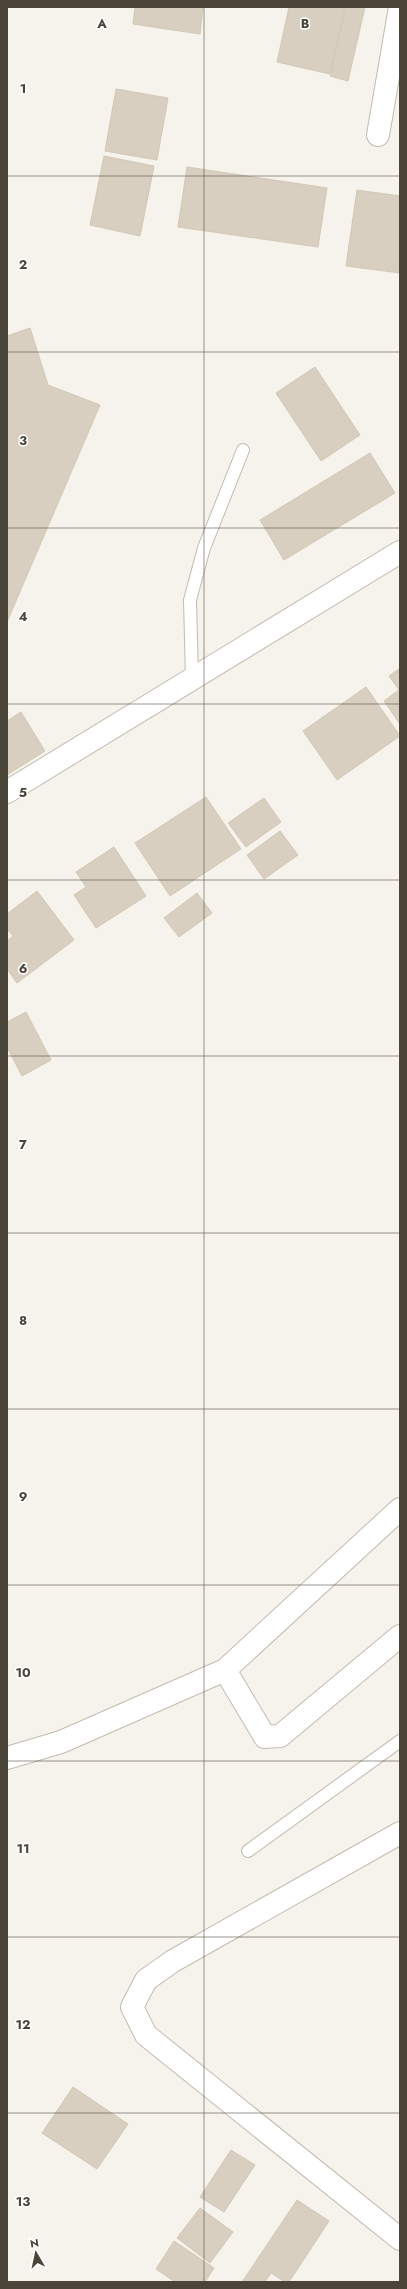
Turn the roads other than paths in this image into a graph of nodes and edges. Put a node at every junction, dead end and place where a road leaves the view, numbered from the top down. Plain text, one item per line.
1 (400, 7) edge
2 (378, 135) dead end
3 (243, 450) dead end
4 (400, 552) edge
5 (192, 679) junction
6 (7, 792) edge
7 (400, 1509) edge
8 (400, 1636) edge
9 (225, 1670) junction
10 (400, 1742) edge
11 (7, 1758) edge
12 (400, 1833) edge
13 (248, 1851) dead end
14 (400, 2239) edge

1 - 2 street
3 - 5 lane
4 - 5 street
5 - 6 street
7 - 9 street
8 - 9 street
9 - 11 street
10 - 13 lane
12 - 14 street

